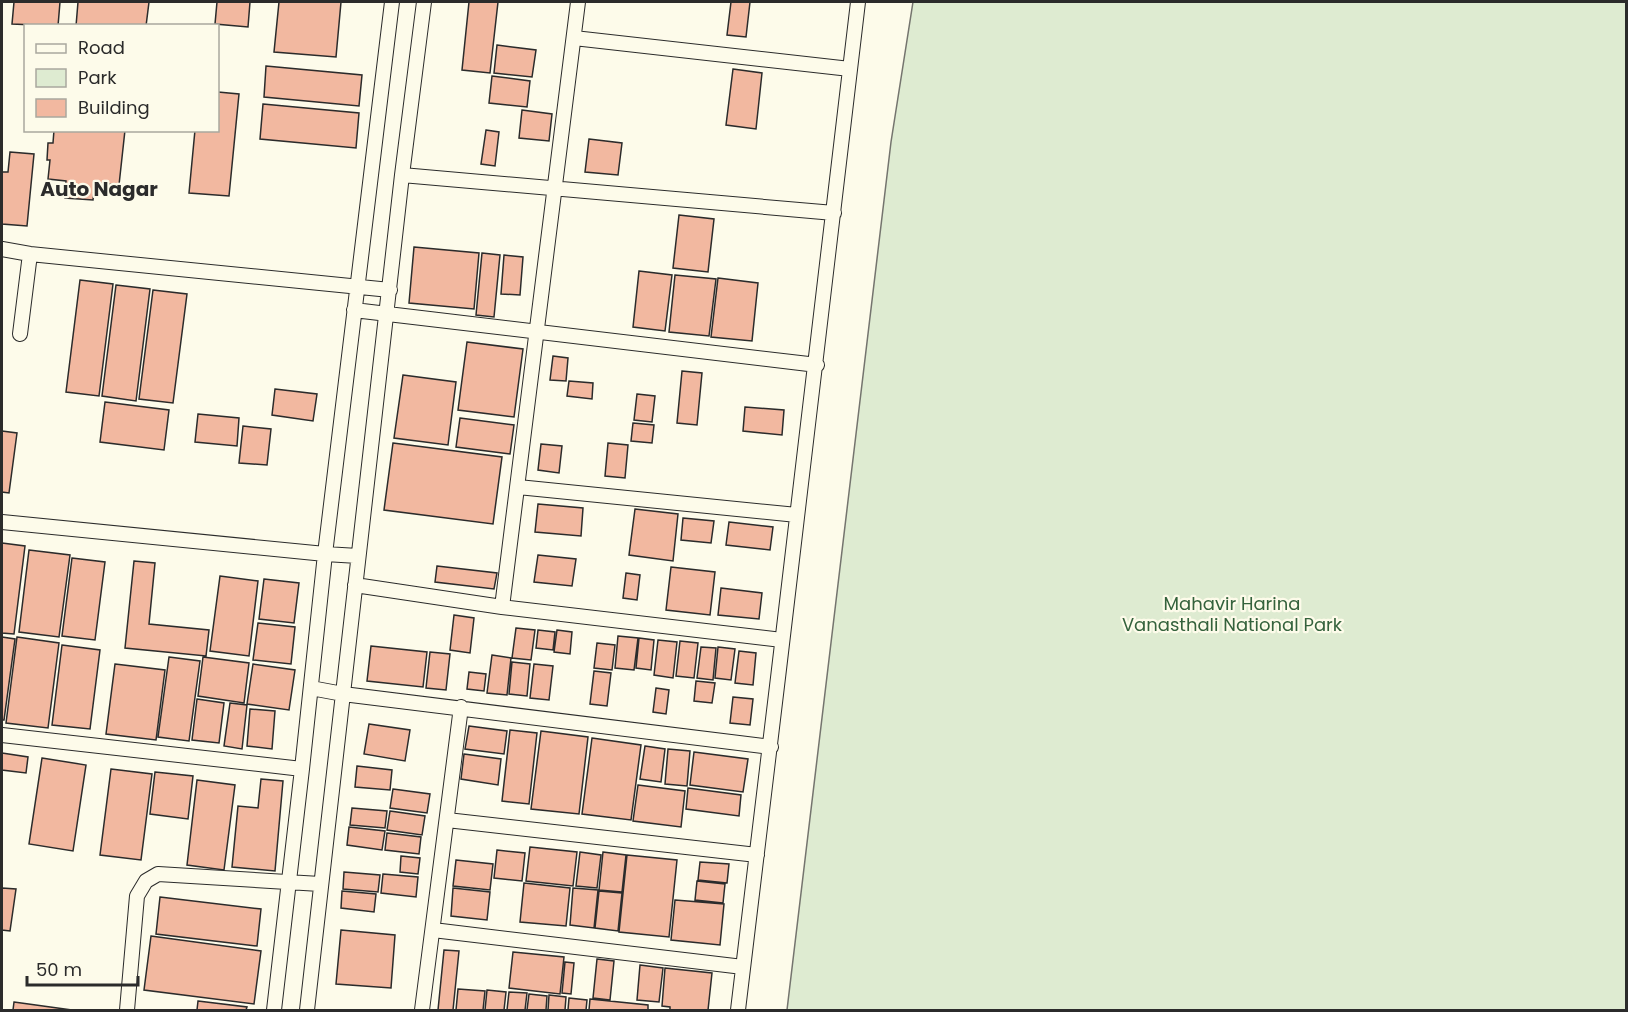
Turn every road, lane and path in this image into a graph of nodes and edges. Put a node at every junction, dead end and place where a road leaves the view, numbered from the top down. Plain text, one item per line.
1 (392, 2) edge
2 (424, 2) edge
3 (578, 2) edge
4 (858, 2) edge
5 (574, 38) junction
6 (850, 69) junction
7 (402, 175) junction
8 (555, 187) junction
9 (834, 213) junction
10 (2, 249) edge
11 (30, 254) junction
12 (357, 287) junction
13 (390, 290) junction
14 (354, 310) junction
15 (387, 314) junction
16 (537, 331) junction
17 (20, 334) dead end
18 (817, 365) junction
19 (518, 487) junction
20 (797, 515) junction
21 (2, 522) edge
22 (325, 554) junction
23 (358, 556) junction
24 (355, 585) junction
25 (502, 607) junction
26 (782, 640) junction
27 (311, 688) junction
28 (343, 694) junction
29 (461, 707) junction
30 (2, 735) edge
31 (771, 747) junction
32 (302, 769) junction
33 (447, 820) junction
34 (757, 855) junction
35 (289, 883) junction
36 (320, 884) junction
37 (432, 930) junction
38 (743, 967) junction
39 (127, 1011) edge
40 (274, 1011) edge
41 (307, 1011) edge
42 (422, 1011) edge
43 (738, 1011) edge

1 - 12 street
2 - 7 street
3 - 5 street
4 - 6 street
5 - 6 street
5 - 8 street
6 - 9 street
7 - 8 street
7 - 13 street
8 - 9 street
8 - 16 street
9 - 18 street
10 - 11 street
11 - 12 street
11 - 17 street
12 - 13 street
12 - 14 street
13 - 15 street
14 - 15 street
14 - 22 street
15 - 16 street
15 - 23 street
16 - 18 street
16 - 19 street
18 - 20 street
19 - 20 street
19 - 25 street
20 - 26 street
21 - 22 street
22 - 23 street
22 - 27 street
23 - 24 street
24 - 25 street
24 - 28 street
25 - 26 street
26 - 31 street
27 - 28 street
27 - 32 street
28 - 29 street
28 - 36 street
29 - 31 street
29 - 33 street
30 - 32 street
31 - 34 street
32 - 35 street
33 - 34 street
33 - 37 street
34 - 38 street
35 - 36 street
35 - 39 street
35 - 40 street
36 - 41 street
37 - 38 street
37 - 42 street
38 - 43 street

